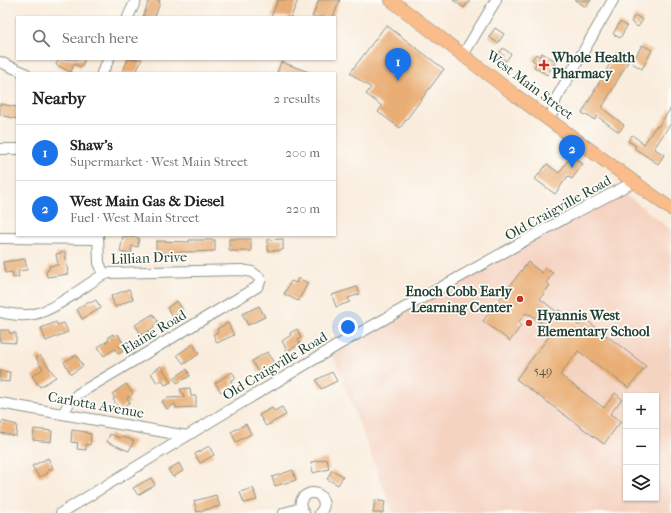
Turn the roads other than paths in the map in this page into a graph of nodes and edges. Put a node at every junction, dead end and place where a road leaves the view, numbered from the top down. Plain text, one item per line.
1 (136, 0) edge
2 (390, 0) edge
3 (496, 0) edge
4 (613, 0) edge
5 (128, 16) edge
6 (463, 55) junction
7 (108, 60) edge
8 (0, 62) edge
9 (23, 72) edge
10 (102, 72) edge
11 (550, 120) junction
12 (0, 149) edge
13 (16, 149) edge
14 (634, 182) junction
15 (671, 209) edge
16 (98, 237) edge
17 (0, 238) edge
18 (104, 274) junction
19 (260, 278) joint
20 (0, 312) edge
21 (0, 403) edge
22 (63, 414) junction
23 (187, 436) junction
24 (302, 511) edge
25 (61, 513) edge
26 (284, 513) edge
27 (320, 513) edge

1 - 5 street
2 - 6 main road, West Main Street
3 - 6 street
4 - 11 street
6 - 11 main road, West Main Street
7 - 10 street
8 - 9 street
11 - 14 main road, West Main Street
12 - 13 street
14 - 15 main road, West Main Street
14 - 23 street, Old Craigville Road
16 - 17 street
16 - 18 street
18 - 19 street, Lillian Drive
18 - 20 street, Lillian Drive
19 - 22 street, Elaine Road
21 - 22 street, Carlotta Avenue
22 - 23 street, Carlotta Avenue
23 - 25 street, Old Craigville Road
24 - 26 street
24 - 27 street

